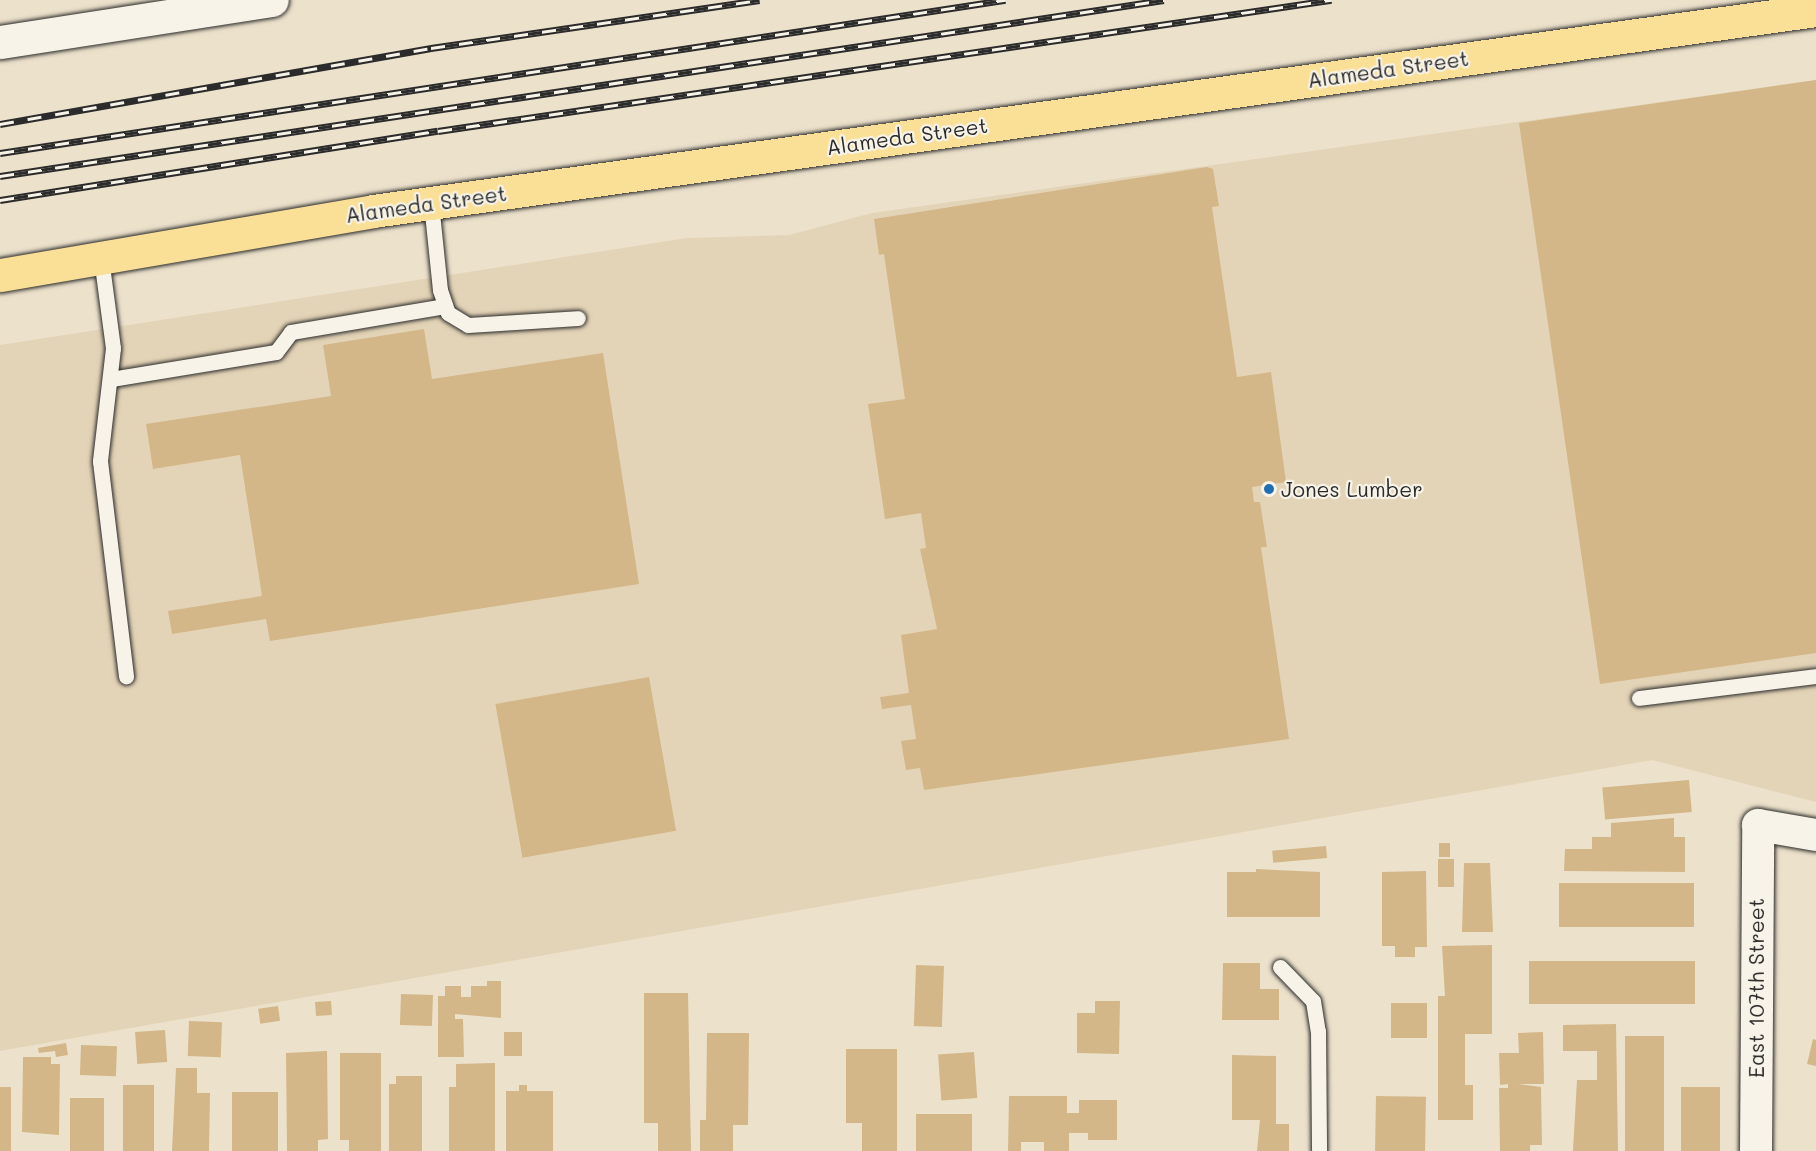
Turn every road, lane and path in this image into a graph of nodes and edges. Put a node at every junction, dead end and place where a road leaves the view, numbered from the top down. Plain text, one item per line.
1 (272, 0) edge
2 (1816, 10) edge
3 (0, 42) edge
4 (431, 203) junction
5 (101, 258) junction
6 (0, 275) edge
7 (445, 306) junction
8 (578, 318) dead end
9 (111, 379) junction
10 (126, 676) dead end
11 (1816, 676) edge
12 (1639, 698) dead end
13 (1816, 835) edge
14 (1280, 967) dead end
15 (1319, 1151) edge
16 (1756, 1151) edge

1 - 3 street
2 - 4 main road, Alameda Street
4 - 5 main road, Alameda Street
4 - 7 lane
5 - 6 main road, Alameda Street
5 - 9 lane
7 - 8 lane
7 - 9 lane
9 - 10 lane
11 - 12 lane
13 - 16 street, East 107th Street
14 - 15 lane

